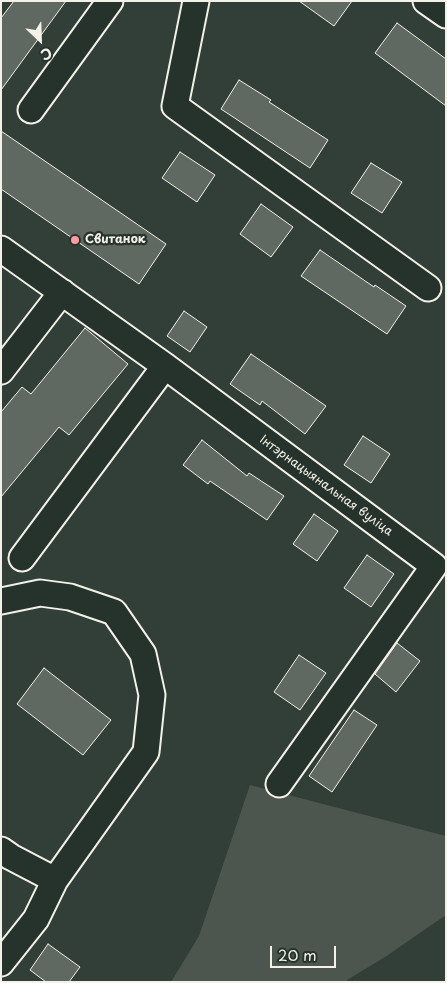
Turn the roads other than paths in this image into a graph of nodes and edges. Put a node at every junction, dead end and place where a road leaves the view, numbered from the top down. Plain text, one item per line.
1 (110, 1) edge
2 (196, 1) edge
3 (426, 1) edge
4 (446, 14) edge
5 (31, 110) dead end
6 (1, 249) edge
7 (428, 288) dead end
8 (62, 292) junction
9 (165, 366) junction
10 (1, 372) edge
11 (22, 558) dead end
12 (1, 601) edge
13 (279, 784) dead end
14 (1, 850) edge
15 (55, 880) junction
16 (1, 963) edge

1 - 5 street
2 - 7 street
3 - 4 street
6 - 8 street, Інтэрнацыянальная вуліца
8 - 9 street, Інтэрнацыянальная вуліца
8 - 10 street
9 - 11 street
9 - 13 street, Інтэрнацыянальная вуліца
12 - 15 street
14 - 15 street
15 - 16 street

